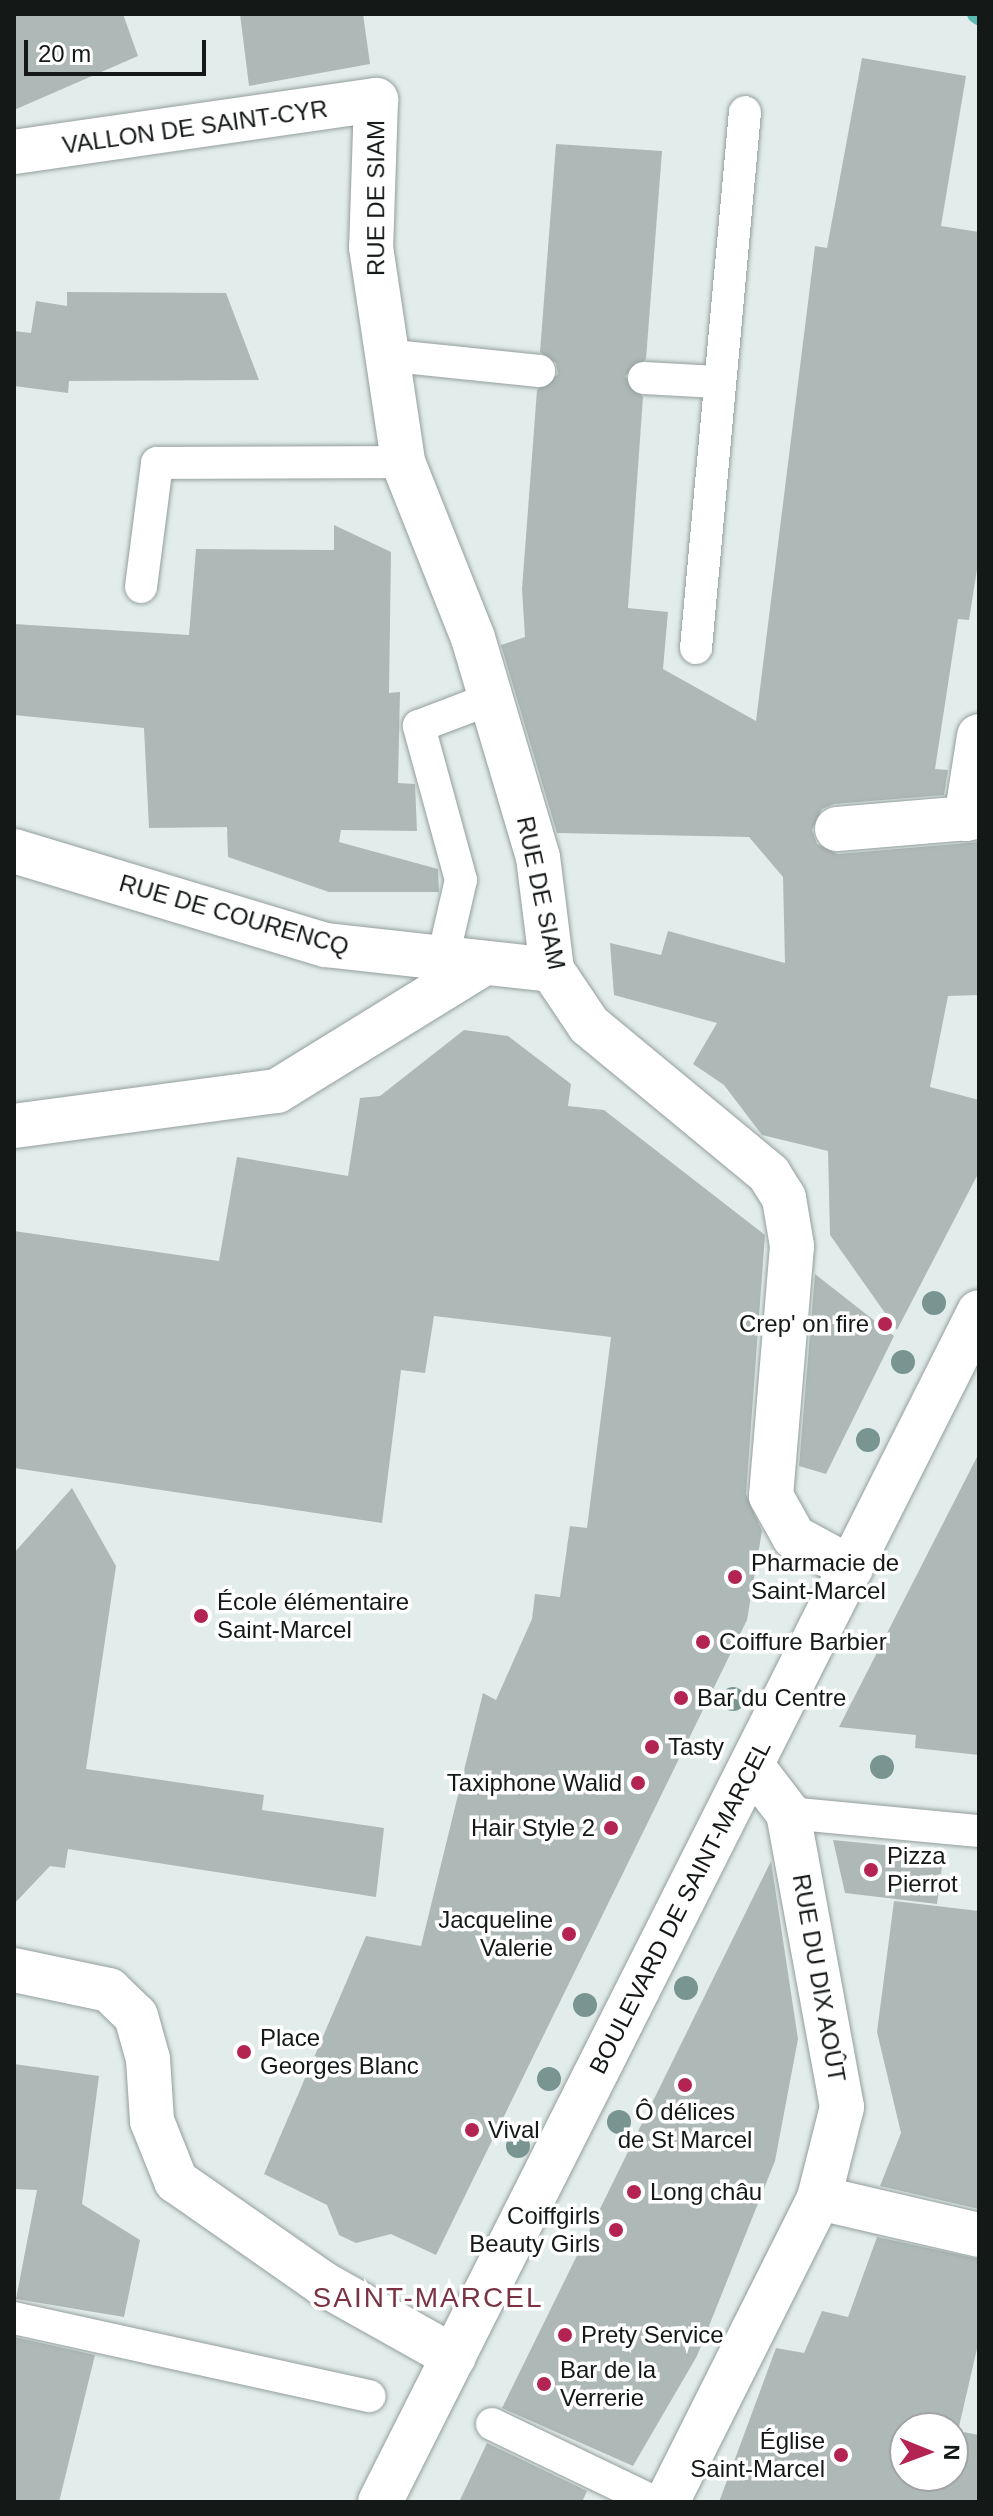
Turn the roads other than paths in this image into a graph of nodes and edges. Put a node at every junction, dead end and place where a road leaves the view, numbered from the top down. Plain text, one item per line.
1 (376, 100) joint
2 (745, 112) dead end
3 (14, 152) edge
4 (384, 355) junction
5 (539, 371) dead end
6 (644, 378) dead end
7 (717, 382) junction
8 (403, 462) junction
9 (141, 587) dead end
10 (696, 648) dead end
11 (490, 699) junction
12 (979, 736) edge
13 (973, 818) edge
14 (837, 829) dead end
15 (14, 851) edge
16 (460, 964) junction
17 (552, 970) junction
18 (14, 1126) edge
19 (979, 1312) edge
20 (851, 1568) junction
21 (752, 1766) junction
22 (788, 1813) junction
23 (979, 1831) edge
24 (14, 1970) edge
25 (819, 2198) junction
26 (979, 2235) edge
27 (14, 2318) edge
28 (454, 2357) junction
29 (370, 2396) dead end
30 (492, 2424) dead end
31 (380, 2502) edge
32 (654, 2502) edge
33 (667, 2502) edge

1 - 3 street, VALLON DE SAINT-CYR
1 - 4 street, RUE DE SIAM
2 - 7 lane
4 - 5 lane
4 - 8 street, RUE DE SIAM
6 - 7 lane
7 - 10 lane
8 - 9 lane
8 - 11 street, RUE DE SIAM
11 - 16 lane
11 - 17 street, RUE DE SIAM
12 - 13 street
13 - 14 street
15 - 16 street, RUE DE COURENCQ
16 - 17 street, RUE DE COURENCQ
16 - 18 street
17 - 20 street, RUE DE SIAM
19 - 20 street, BOULEVARD DE SAINT-MARCEL
20 - 21 street, BOULEVARD DE SAINT-MARCEL
21 - 22 street, RUE DU DIX AOÛT
21 - 28 street, BOULEVARD DE SAINT-MARCEL
22 - 23 lane
22 - 25 street, RUE DU DIX AOÛT
24 - 28 street
25 - 26 street
25 - 33 street, RUE DU DIX AOÛT
27 - 29 lane
28 - 31 street, BOULEVARD DE SAINT-MARCEL
30 - 32 lane

